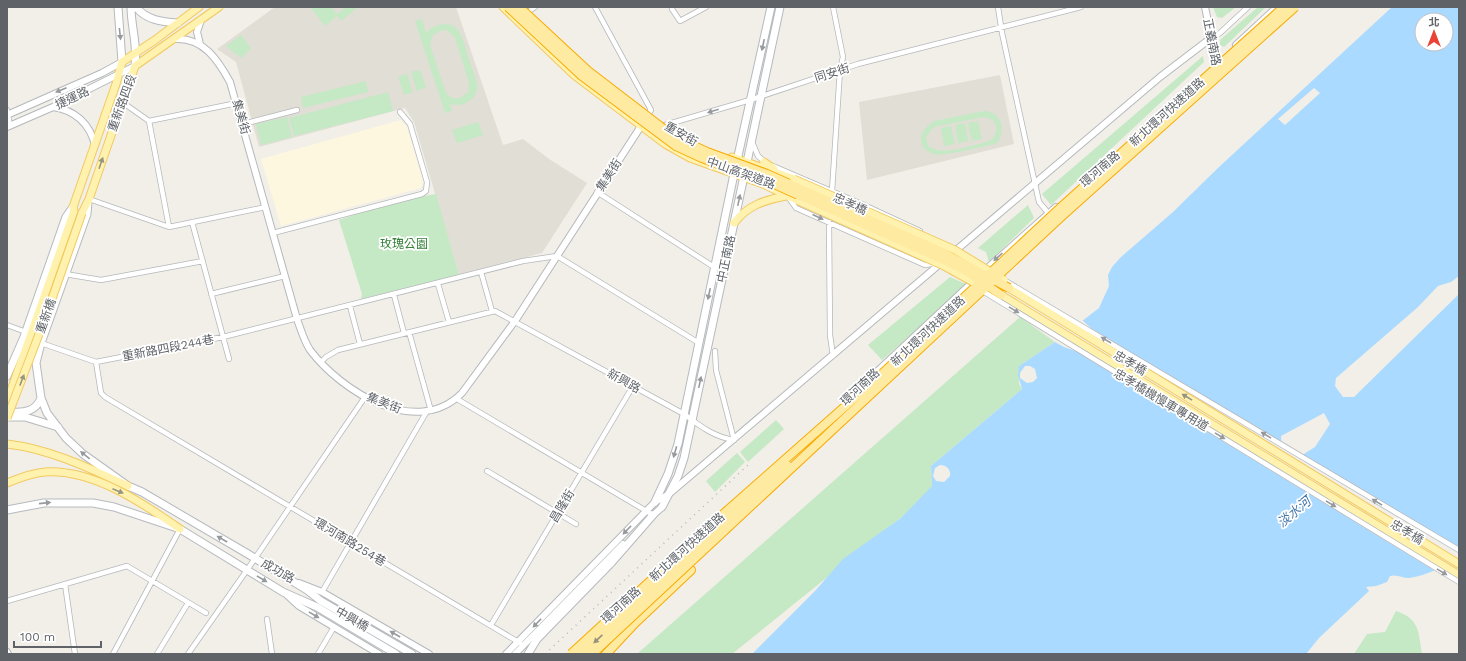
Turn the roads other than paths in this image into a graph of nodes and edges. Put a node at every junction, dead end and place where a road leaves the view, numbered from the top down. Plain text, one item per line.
1 (118, 7) edge
2 (130, 7) edge
3 (136, 7) edge
4 (199, 7) edge
5 (219, 7) edge
6 (503, 7) edge
7 (508, 7) edge
8 (519, 7) edge
9 (595, 7) edge
10 (706, 7) edge
11 (771, 7) edge
12 (780, 7) edge
13 (833, 7) edge
14 (998, 7) edge
15 (1081, 7) edge
16 (1205, 7) edge
17 (1248, 7) edge
18 (1277, 7) edge
19 (1284, 7) edge
20 (1296, 7) edge
21 (530, 8) edge
22 (672, 9) dead end
23 (515, 19) junction
24 (201, 20) junction
25 (178, 23) junction
26 (1001, 28) junction
27 (1211, 38) junction
28 (175, 39) junction
29 (200, 44) junction
30 (137, 53) junction
31 (122, 62) junction
32 (1216, 63) junction
33 (135, 66) junction
34 (840, 70) junction
35 (119, 75) junction
36 (1219, 77) junction
37 (761, 95) junction
38 (750, 100) junction
39 (122, 102) junction
40 (237, 103) junction
41 (53, 107) junction
42 (297, 110) dead end
43 (400, 112) dead end
44 (7, 113) edge
45 (649, 113) junction
46 (149, 121) junction
47 (243, 124) junction
48 (665, 125) junction
49 (9, 126) edge
50 (640, 126) junction
51 (752, 138) junction
52 (95, 146) junction
53 (737, 159) junction
54 (747, 162) junction
55 (763, 164) junction
56 (734, 174) junction
57 (744, 177) junction
58 (762, 184) junction
59 (1035, 184) junction
60 (832, 191) junction
61 (597, 192) junction
62 (787, 196) junction
63 (89, 199) junction
64 (266, 207) junction
65 (73, 209) junction
66 (1049, 213) junction
67 (82, 214) joint
68 (192, 222) junction
69 (829, 222) junction
70 (1056, 222) junction
71 (734, 223) junction
72 (168, 227) junction
73 (859, 228) junction
74 (913, 228) junction
75 (273, 233) junction
76 (909, 236) junction
77 (906, 244) junction
78 (1015, 244) junction
79 (901, 254) junction
80 (952, 255) junction
81 (557, 256) junction
82 (203, 261) junction
83 (945, 262) junction
84 (714, 267) junction
85 (481, 272) junction
86 (65, 274) junction
87 (285, 276) junction
88 (979, 276) junction
89 (1004, 280) junction
90 (989, 283) junction
91 (438, 284) junction
92 (1009, 288) junction
93 (211, 294) junction
94 (394, 295) junction
95 (1001, 295) junction
96 (350, 306) junction
97 (492, 311) junction
98 (297, 319) junction
99 (515, 321) junction
100 (449, 322) junction
101 (7, 325) edge
102 (26, 332) junction
103 (409, 332) junction
104 (404, 333) junction
105 (223, 337) junction
106 (41, 343) junction
107 (698, 343) junction
108 (360, 344) junction
109 (715, 351) dead end
110 (833, 356) junction
111 (229, 359) dead end
112 (96, 362) junction
113 (321, 362) junction
114 (7, 376) edge
115 (633, 386) junction
116 (365, 397) junction
117 (41, 398) junction
118 (457, 398) junction
119 (7, 402) edge
120 (7, 411) edge
121 (429, 411) junction
122 (684, 414) junction
123 (7, 418) edge
124 (692, 420) junction
125 (58, 427) junction
126 (734, 440) junction
127 (7, 444) edge
128 (486, 471) dead end
129 (582, 473) junction
130 (10, 482) edge
131 (128, 486) junction
132 (669, 494) junction
133 (655, 502) junction
134 (290, 506) junction
135 (662, 506) joint
136 (7, 510) edge
137 (646, 511) junction
138 (558, 513) junction
139 (653, 515) junction
140 (576, 524) dead end
141 (180, 529) junction
142 (723, 534) junction
143 (351, 542) junction
144 (1459, 550) edge
145 (255, 558) junction
146 (1459, 564) edge
147 (248, 570) junction
148 (1459, 575) edge
149 (152, 581) junction
150 (292, 581) junction
151 (1459, 582) edge
152 (65, 584) junction
153 (283, 592) junction
154 (322, 592) junction
155 (7, 601) edge
156 (625, 601) junction
157 (188, 603) junction
158 (319, 604) junction
159 (206, 613) dead end
160 (637, 614) junction
161 (267, 619) dead end
162 (491, 625) junction
163 (334, 627) junction
164 (518, 642) junction
165 (524, 646) junction
166 (273, 653) edge
167 (75, 654) edge
168 (113, 654) edge
169 (157, 654) edge
170 (188, 654) edge
171 (318, 654) edge
172 (379, 654) edge
173 (396, 654) edge
174 (412, 654) edge
175 (429, 654) edge
176 (506, 654) edge
177 (515, 654) edge
178 (528, 654) edge
179 (567, 654) edge
180 (571, 654) edge
181 (582, 654) edge
182 (593, 654) edge
183 (606, 654) edge

1 -> 31 main road
2 - 30 main road
3 - 25 main road
4 - 25 main road, 重新路四段
5 - 24 main road, 重新路四段
6 - 23 main road, 重安街
7 - 95 highway, 中山高架道路, bridge
8 - 92 highway, 中山高架道路, bridge
9 - 45 street
10 - 22 street
11 -> 38 main road, 中正南路
12 - 37 main road, 中正南路
13 - 34 street
14 - 26 street
15 - 26 street, 同安街
16 - 27 street, 正義南路
17 - 27 street
18 - 32 street, 環河南路
19 - 180 highway, 新北環河快速道路, bridge
20 - 36 street, 環河南路
20 - 142 highway, 新北環河快速道路, bridge
21 - 23 street
21 - 45 main road, 重安街
23 - 50 main road, 重安街
24 - 28 main road, 重新路四段
24 - 29 street
25 - 30 main road, 重新路四段
26 - 34 street, 同安街
26 - 59 street
27 - 32 street, 正義南路
27 - 59 street
28 - 29 street
28 - 33 main road, 重新路四段
29 - 40 street, 集美街
30 - 31 main road, 重新路四段
30 - 33 main road
31 - 35 main road, 重新路四段
31 -> 44 street, 捷運路
32 - 36 street, 正義南路
32 - 66 street, 環河南路
33 - 35 street, 捷運路
33 - 39 main road, 重新路四段
34 - 37 street, 同安街
34 - 60 street
35 - 41 street, 捷運路
35 - 52 main road, 重新路四段
36 - 70 street, 環河南路
37 - 38 street, 同安街
37 - 51 main road, 中正南路
38 -> 48 street, 同安街
38 - 53 main road, 中正南路
39 - 46 street
63 -> 39 main road, 重新路四段
40 - 46 street
40 - 47 street, 集美街
41 - 49 street, 捷運路
41 - 52 street
42 - 47 street
43 - 75 street
44 - 49 street
45 - 48 main road, 重安街
45 - 50 street, 集美街
46 - 72 street
47 - 64 street, 集美街
48 - 53 main road, 重安街
50 - 56 main road, 重安街
50 - 61 street, 集美街
51 - 54 main road, 中正南路
51 - 55 street, 重安街
52 - 65 main road, 重新路四段
53 - 54 main road, 重安街
53 - 56 main road, 中正南路
54 - 55 main road, 重安街
54 - 57 main road, 中正南路
55 - 60 street, 重安街
55 - 76 street, 重安街
55 - 89 main road, 忠孝橋, bridge
56 - 57 main road, 重安街
56 - 84 main road, 中正南路
57 - 58 main road, 重安街
71 -> 57 main road, 中正南路
58 - 62 main road, 重安街
58 - 77 street, 重安街
59 - 66 street
59 - 80 street
60 - 74 street, 重安街
61 - 81 street, 集美街
61 - 84 street
62 -> 69 street, 重安街
62 - 71 main road
62 - 73 main road, 忠孝橋, bridge
63 - 67 main road, 重新路四段
63 - 72 street
63 - 86 main road, 成功路
64 - 68 street
64 - 75 street, 集美街
65 - 102 main road
65 - 119 main road, 重新橋
66 - 70 street
66 - 78 street, 環河南路
123 -> 67 main road, 重新橋, bridge
68 - 72 street
68 - 82 street
69 - 79 street, 重安街
69 - 110 street
70 - 90 street, 環河南路
124 -> 71 main road, 中正南路
73 - 95 main road, 忠孝橋, bridge
73 -> 151 street, 忠孝橋機慢車專用道, bridge
74 - 76 street
74 - 80 street, 重安街
75 - 87 street, 集美街
76 - 77 street
76 - 80 street, 重安街
77 - 79 street
77 - 83 street, 重安街
78 -> 88 street, 環河南路
78 - 90 highway
79 - 83 street, 重安街
80 - 83 street
80 - 88 street, 重安街
81 - 85 street, 重新路四段244巷
81 - 99 street, 集美街
81 - 107 street
82 - 86 street
82 - 93 street
83 - 88 street, 重安街
83 - 110 street
84 -> 107 main road, 中正南路
85 - 91 street, 重新路四段244巷
85 - 97 street
86 - 106 main road, 成功路
87 - 93 street
87 - 98 street, 集美街
88 - 90 street, 重安街
88 - 156 street, 環河南路
89 - 92 main road, 忠孝橋, bridge
144 -> 89 street, 忠孝橋機慢車專用道
90 - 160 street, 環河南路
90 -> 181 highway, bridge
91 - 94 street, 重新路四段244巷
91 - 100 street
146 -> 92 main road, 忠孝橋
93 - 105 street
94 - 96 street, 重新路四段244巷
94 - 104 street
95 - 148 main road, 忠孝橋
96 - 98 street, 重新路四段244巷
96 - 108 street
97 - 99 street, 新興路
97 - 100 street
98 - 105 street, 重新路四段244巷
98 - 113 street, 集美街
99 - 115 street, 新興路
99 - 118 street, 集美街
100 - 103 street
101 - 102 street
102 - 114 main road
103 - 104 street
103 - 121 street
104 - 108 street
105 - 111 street
105 - 112 street, 重新路四段244巷
106 - 112 street
106 - 117 main road, 成功路
107 - 122 main road, 中正南路
108 - 113 street
109 - 126 street
110 - 126 street
112 - 134 street, 環河南路254巷
113 - 116 street, 集美街
115 - 122 street, 新興路
115 - 129 street, 昌隆街
116 - 121 street, 集美街
116 - 134 street
117 - 120 main road
117 - 125 main road, 成功路
118 - 121 street, 集美街
118 - 129 street
121 - 143 street
122 - 124 street, 新興路
122 -> 133 main road, 中正南路
123 - 125 main road
124 - 126 street, 新興路
124 - 132 main road, 中正南路
131 -> 125 main road, 成功路
126 - 132 street
127 - 131 main road
128 - 138 street
129 - 137 street
129 - 138 street, 昌隆街
130 -> 141 main road
145 -> 131 main road, 成功路
132 - 133 street
132 - 135 main road, 中正南路
133 - 137 street
134 - 143 street, 環河南路254巷
134 - 145 street
135 - 139 street
136 -> 141 main road, 成功路
137 - 139 street
137 -> 164 street
138 - 140 street
138 - 162 street, 昌隆街
139 - 165 street
139 - 178 main road
141 - 147 main road, 成功路
141 - 149 street
142 - 182 highway, 新北環河快速道路, bridge
142 - 183 highway, bridge
143 - 154 street
143 - 162 street, 環河南路254巷
145 - 147 street
145 - 150 main road, 成功路
147 -> 153 main road, 成功路
147 - 170 street
149 - 152 street
149 - 157 street
149 - 168 street
150 - 154 street, 成功路
150 - 158 main road, 中興橋
152 - 155 street
152 - 167 street
153 - 158 main road, 中興橋
153 -> 163 street, 成功路
175 -> 154 street, 成功路
156 - 160 street
156 - 179 street, 環河南路
157 - 159 street
157 - 169 street
158 - 173 main road, 中興橋
158 - 174 main road, 中興橋
160 - 182 street, 環河南路
161 - 166 street
162 - 164 street, 環河南路254巷
163 - 171 street
163 - 172 street, 成功路
164 - 165 street, 環河南路254巷
164 - 176 street
165 - 177 street

